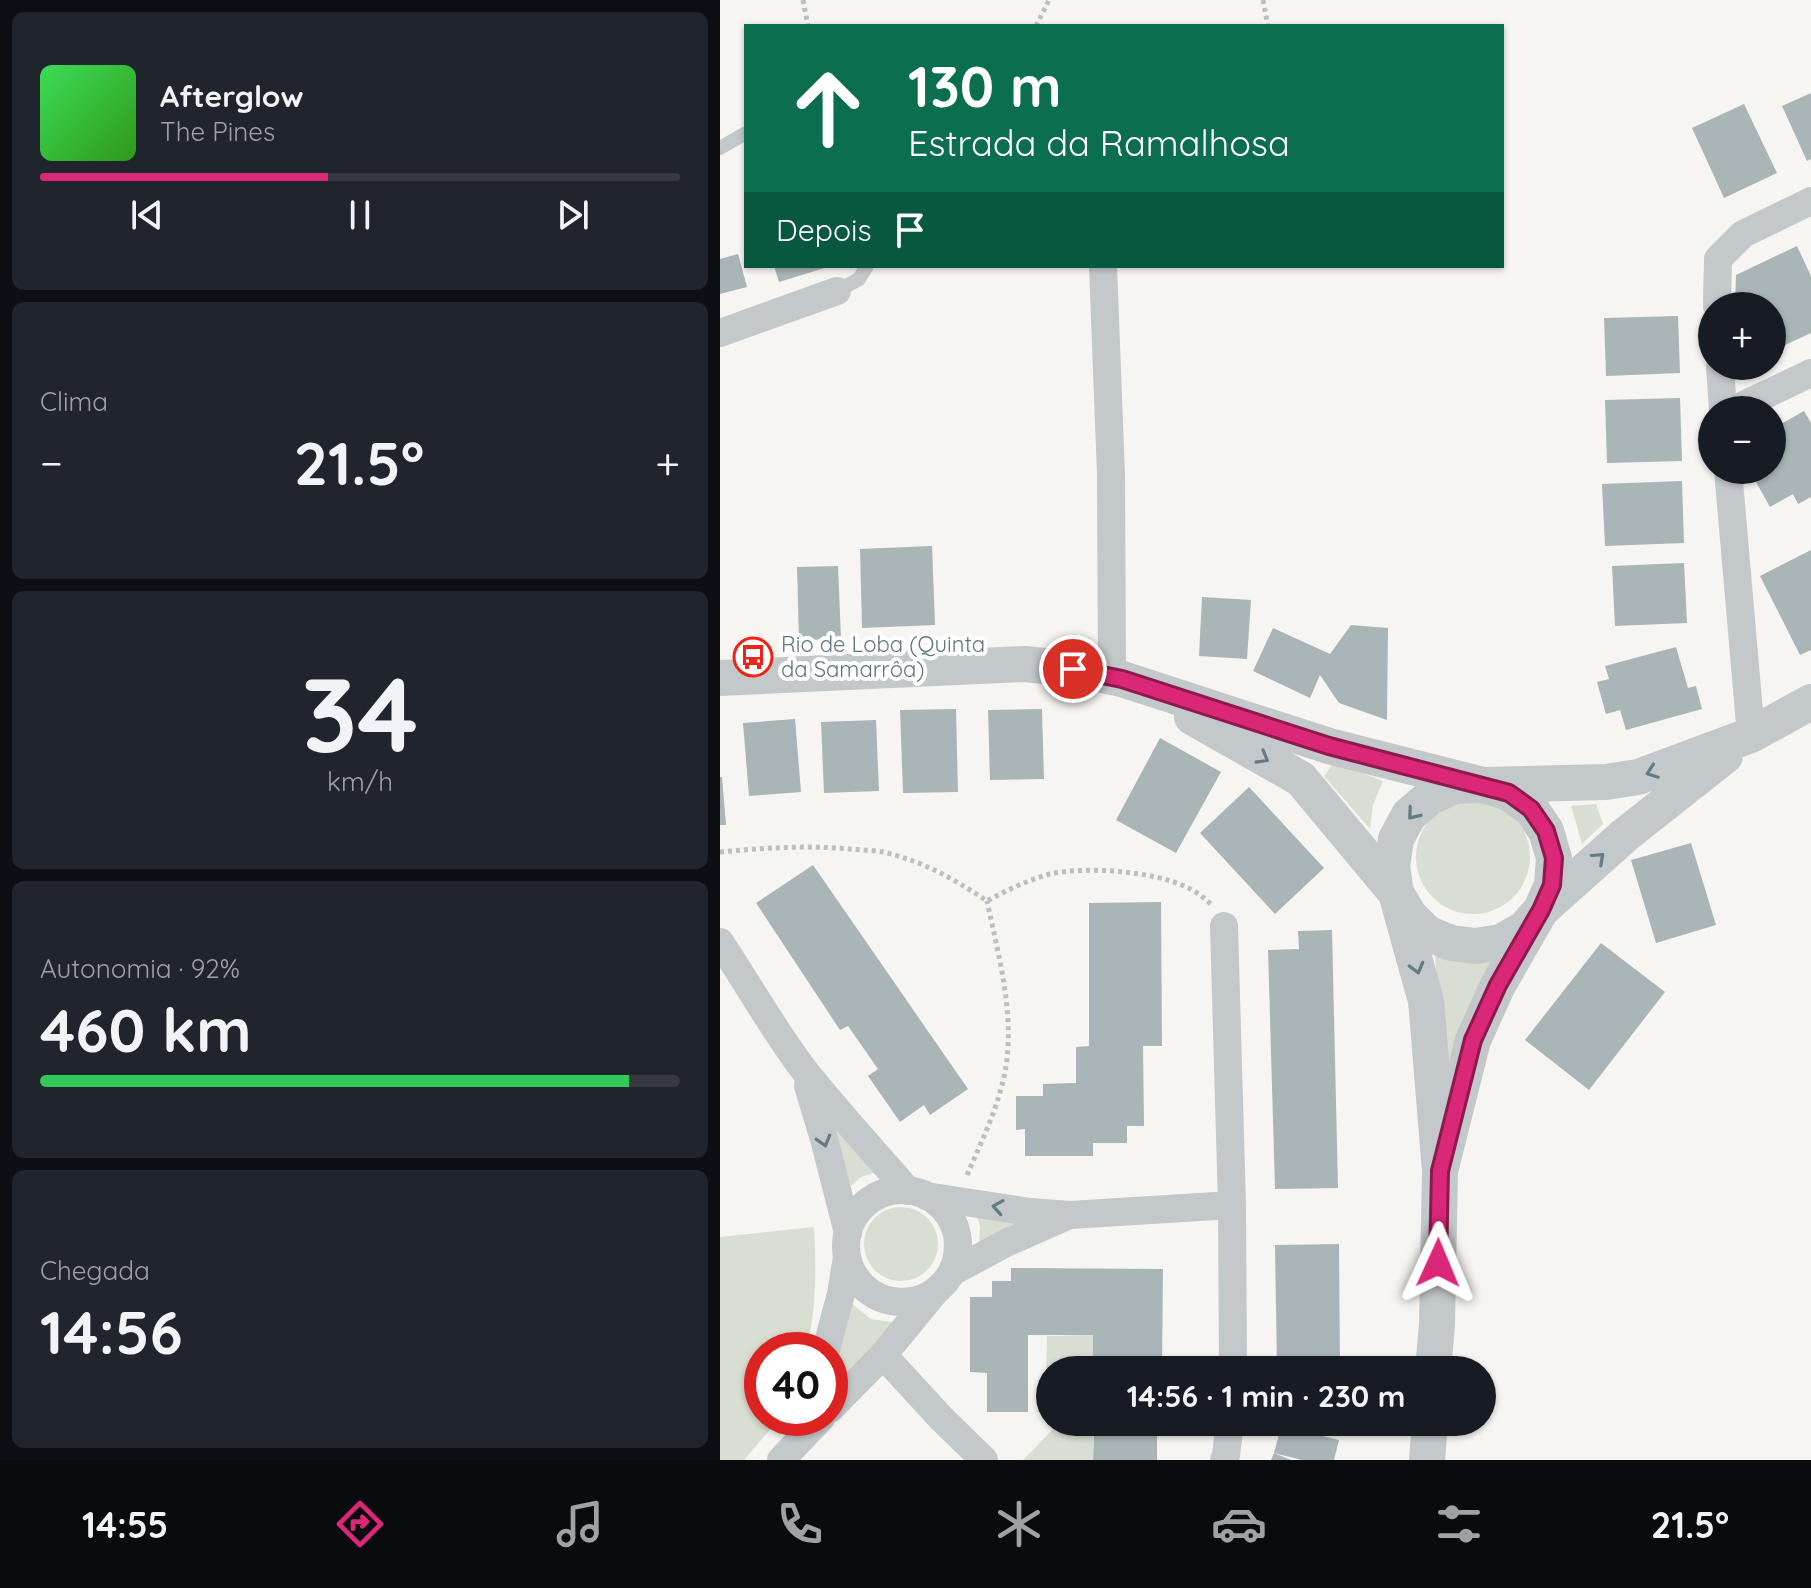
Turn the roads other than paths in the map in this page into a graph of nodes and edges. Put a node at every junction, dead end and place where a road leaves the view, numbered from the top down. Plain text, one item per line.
1 (744, 134) edge
2 (720, 148) edge
3 (1811, 201) edge
4 (866, 268) edge
5 (1103, 268) edge
6 (837, 291) joint
7 (1717, 292) edge
8 (720, 333) edge
9 (1811, 373) edge
10 (1763, 396) edge
11 (1729, 484) edge
12 (720, 678) edge
13 (1117, 678) junction
14 (1811, 702) edge
15 (1751, 735) junction
16 (1483, 785) junction
17 (1396, 893) junction
18 (1541, 910) junction
19 (1224, 926) road end
20 (720, 942) edge
21 (801, 1066) junction
22 (1440, 1171) junction
23 (917, 1193) junction
24 (1232, 1205) junction
25 (1070, 1215) junction
26 (848, 1245) junction
27 (944, 1282) junction
28 (831, 1332) edge
29 (883, 1355) junction
30 (1233, 1356) edge
31 (1434, 1356) edge
32 (848, 1391) edge
33 (788, 1436) edge
34 (804, 1436) edge
35 (1228, 1436) edge
36 (1429, 1436) edge
37 (774, 1460) edge
38 (781, 1460) edge
39 (984, 1460) edge
40 (1224, 1460) edge
41 (1427, 1460) edge

1 - 2 lane
3 - 7 street
4 - 6 lane
5 - 13 street
6 - 8 street
9 - 10 street
11 - 15 street
12 - 13 street
13 - 16 street
13 -> 17 street
14 - 15 street
15 -> 16 street
18 -> 15 street
16 -> 17 street
16 - 18 street
17 - 18 street
17 -> 22 street
18 - 22 street
19 - 24 street
20 - 21 street
21 - 23 street
21 -> 26 street
22 - 31 street
25 -> 23 street
23 - 26 street
23 - 27 street
24 - 25 street
24 - 30 street
25 - 27 street
26 - 27 street
26 - 28 street
27 - 29 street
29 - 32 street
29 - 39 street
33 - 37 street
34 - 38 street
35 - 40 street
36 - 41 street

